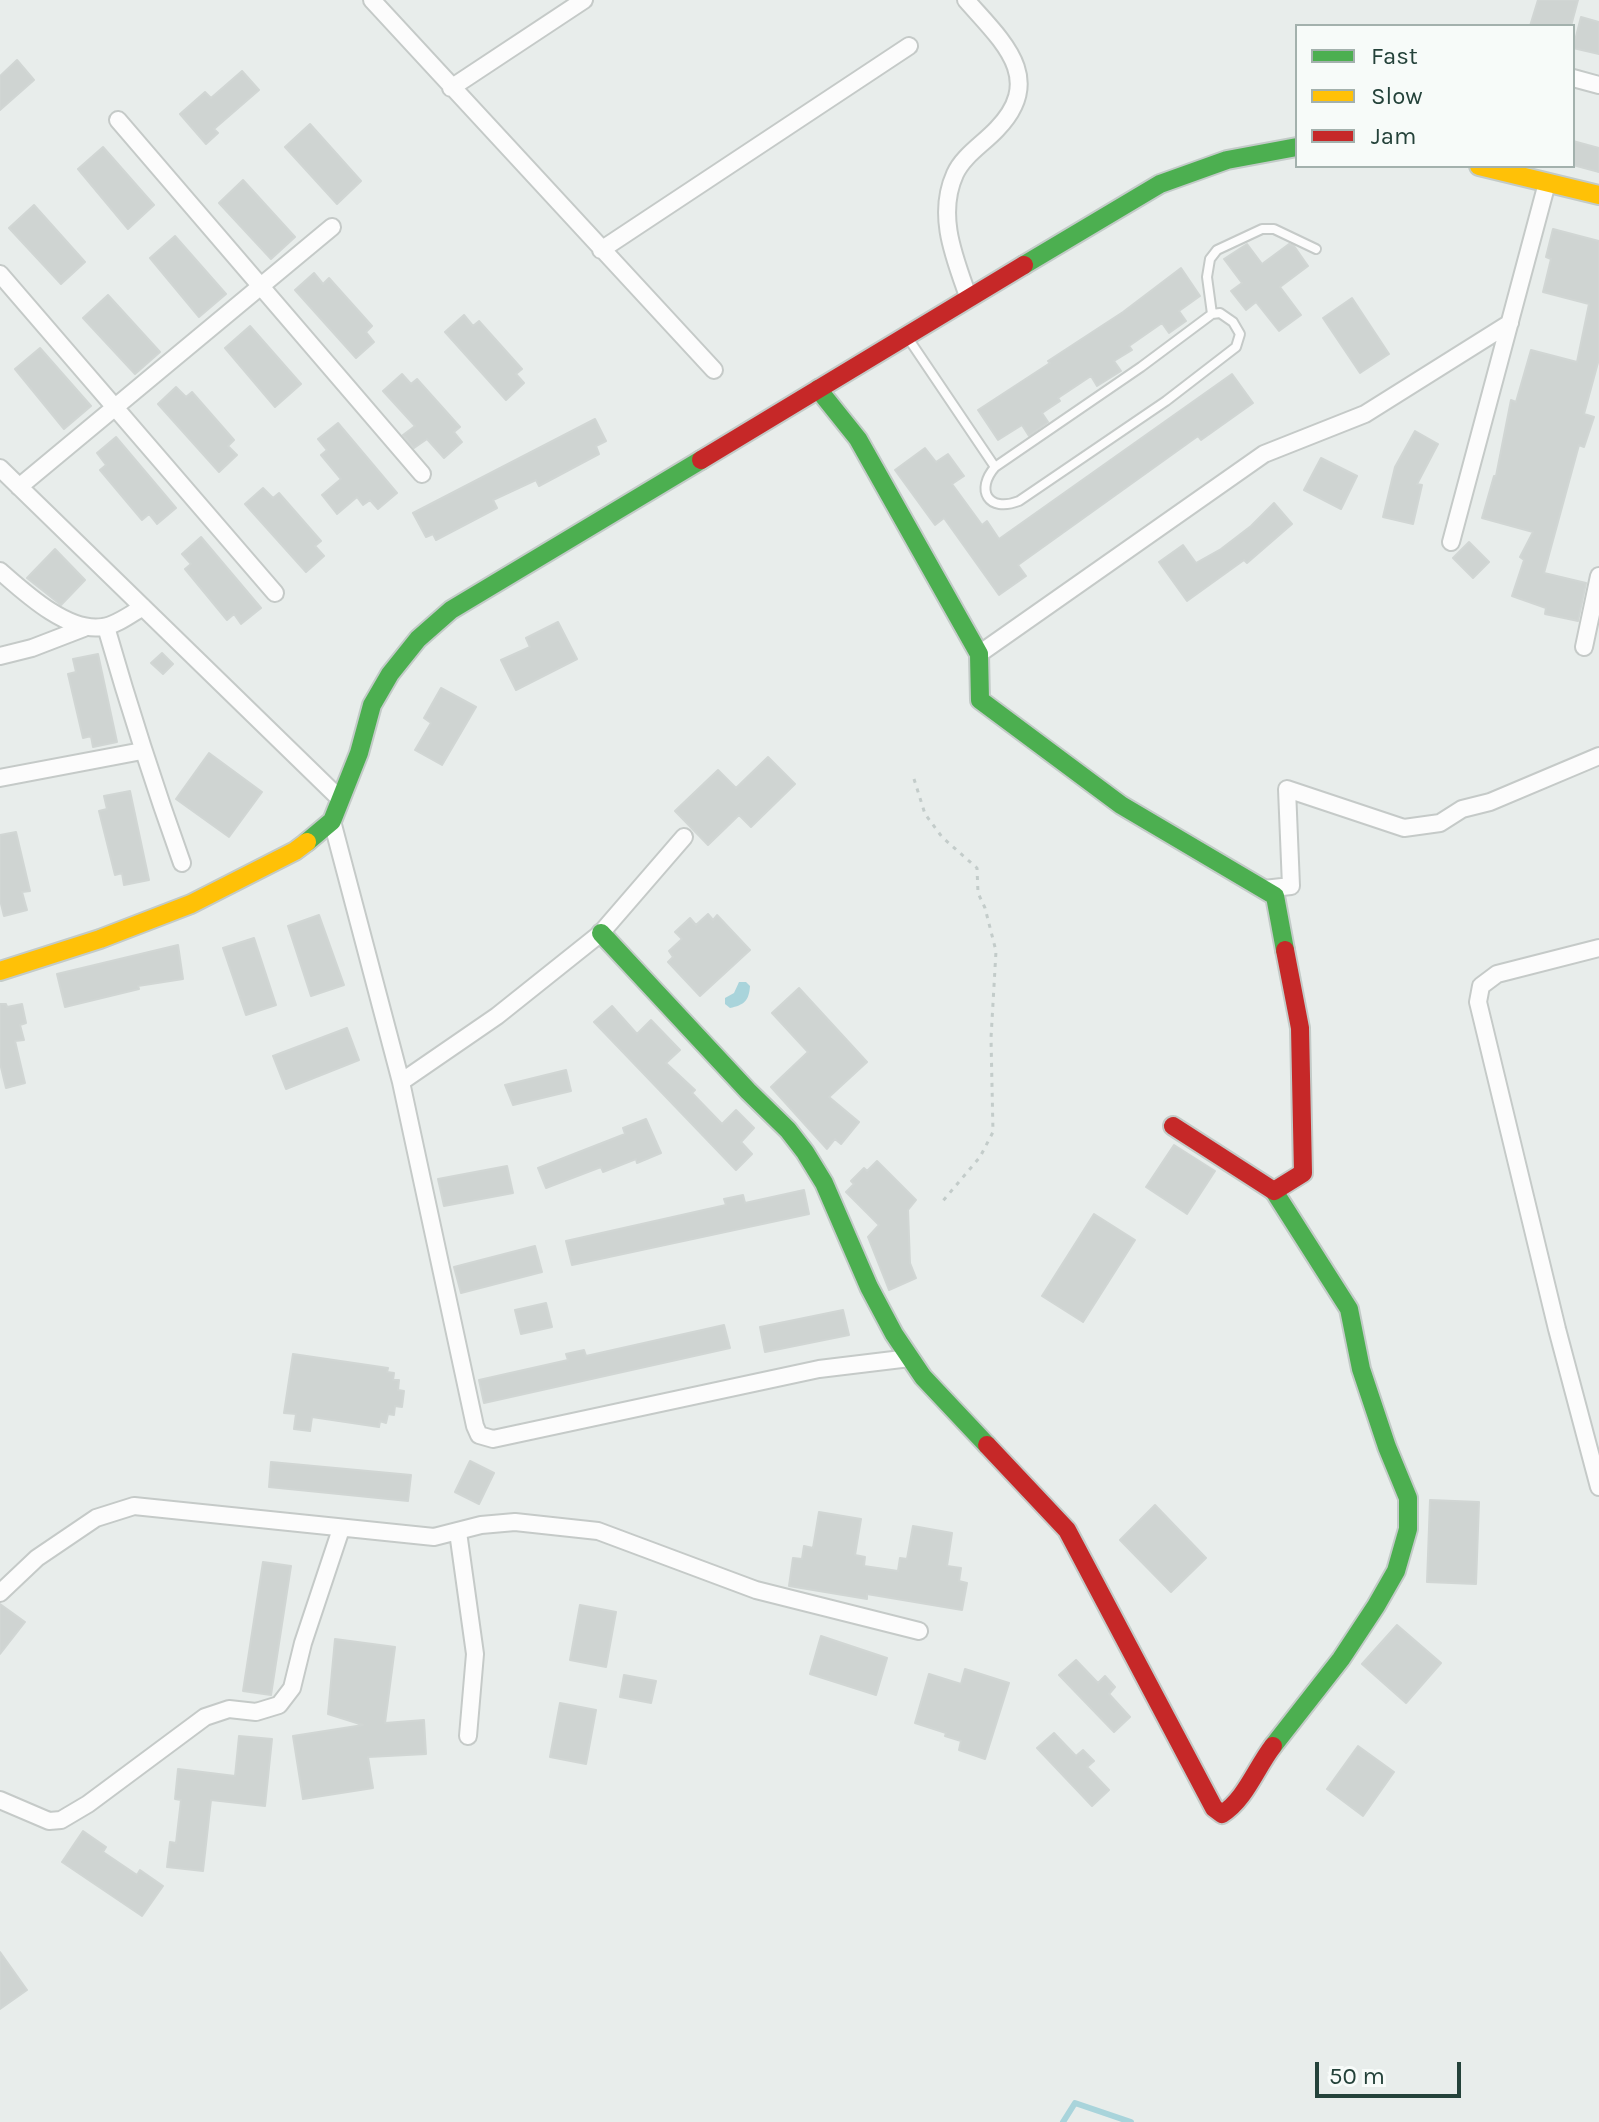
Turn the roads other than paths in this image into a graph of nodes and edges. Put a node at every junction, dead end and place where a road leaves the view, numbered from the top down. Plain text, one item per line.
1 (372, 0) edge
2 (584, 0) edge
3 (966, 0) edge
4 (909, 46) dead end
5 (1575, 79) edge
6 (1599, 85) edge
7 (451, 88) junction
8 (118, 120) dead end
9 (1295, 147) edge
10 (1487, 168) edge
11 (1547, 183) junction
12 (1599, 195) edge
13 (332, 227) dead end
14 (1316, 249) dead end
15 (601, 250) junction
16 (0, 274) edge
17 (261, 286) junction
18 (969, 299) junction
19 (1212, 314) junction
20 (1510, 323) junction
21 (906, 336) junction
22 (714, 370) dead end
23 (818, 389) junction
24 (116, 407) junction
25 (995, 467) junction
26 (0, 468) edge
27 (422, 474) dead end
28 (19, 487) junction
29 (1451, 542) dead end
30 (0, 571) edge
31 (1599, 576) edge
32 (275, 593) dead end
33 (143, 607) junction
34 (106, 627) junction
35 (84, 628) junction
36 (1584, 647) dead end
37 (979, 654) junction
38 (0, 656) edge
39 (142, 751) junction
40 (1599, 756) edge
41 (0, 778) edge
42 (340, 799) junction
43 (332, 821) junction
44 (684, 837) dead end
45 (182, 863) dead end
46 (1264, 889) junction
47 (601, 933) junction
48 (1599, 948) edge
49 (0, 971) edge
50 (401, 1082) junction
51 (1173, 1126) dead end
52 (1274, 1191) junction
53 (910, 1358) junction
54 (1599, 1487) edge
55 (341, 1529) junction
56 (458, 1532) junction
57 (0, 1593) edge
58 (919, 1631) dead end
59 (468, 1736) dead end
60 (0, 1800) edge

1 - 7 street
2 - 7 street
3 - 18 street
4 - 15 street
5 - 6 street
7 - 15 street
8 - 17 street
9 - 18 street
10 - 11 street
11 - 12 street
11 - 20 street
13 - 17 street
14 - 19 lane
15 - 22 street
16 - 24 street
17 - 24 street
17 - 27 street
18 - 21 street
19 - 25 lane
19 - 25 lane
20 - 29 street
20 - 37 street
21 - 23 street
21 - 25 lane
23 - 37 street
23 - 42 street
24 - 28 street
24 - 32 street
26 - 28 street
28 - 33 street
30 - 35 street
31 - 36 street
33 - 34 street
33 - 42 street
34 - 35 street
34 - 39 street
35 - 38 street
37 - 46 street
39 - 41 street
39 - 45 street
40 - 46 street
42 - 43 street
43 - 49 street
43 - 50 street
44 - 47 street
46 - 52 street
47 - 50 street
47 - 53 street
48 - 54 street
50 - 53 street
51 - 52 street
52 - 53 street
55 - 56 street
55 - 57 street
55 - 60 street
56 - 58 street
56 - 59 street

